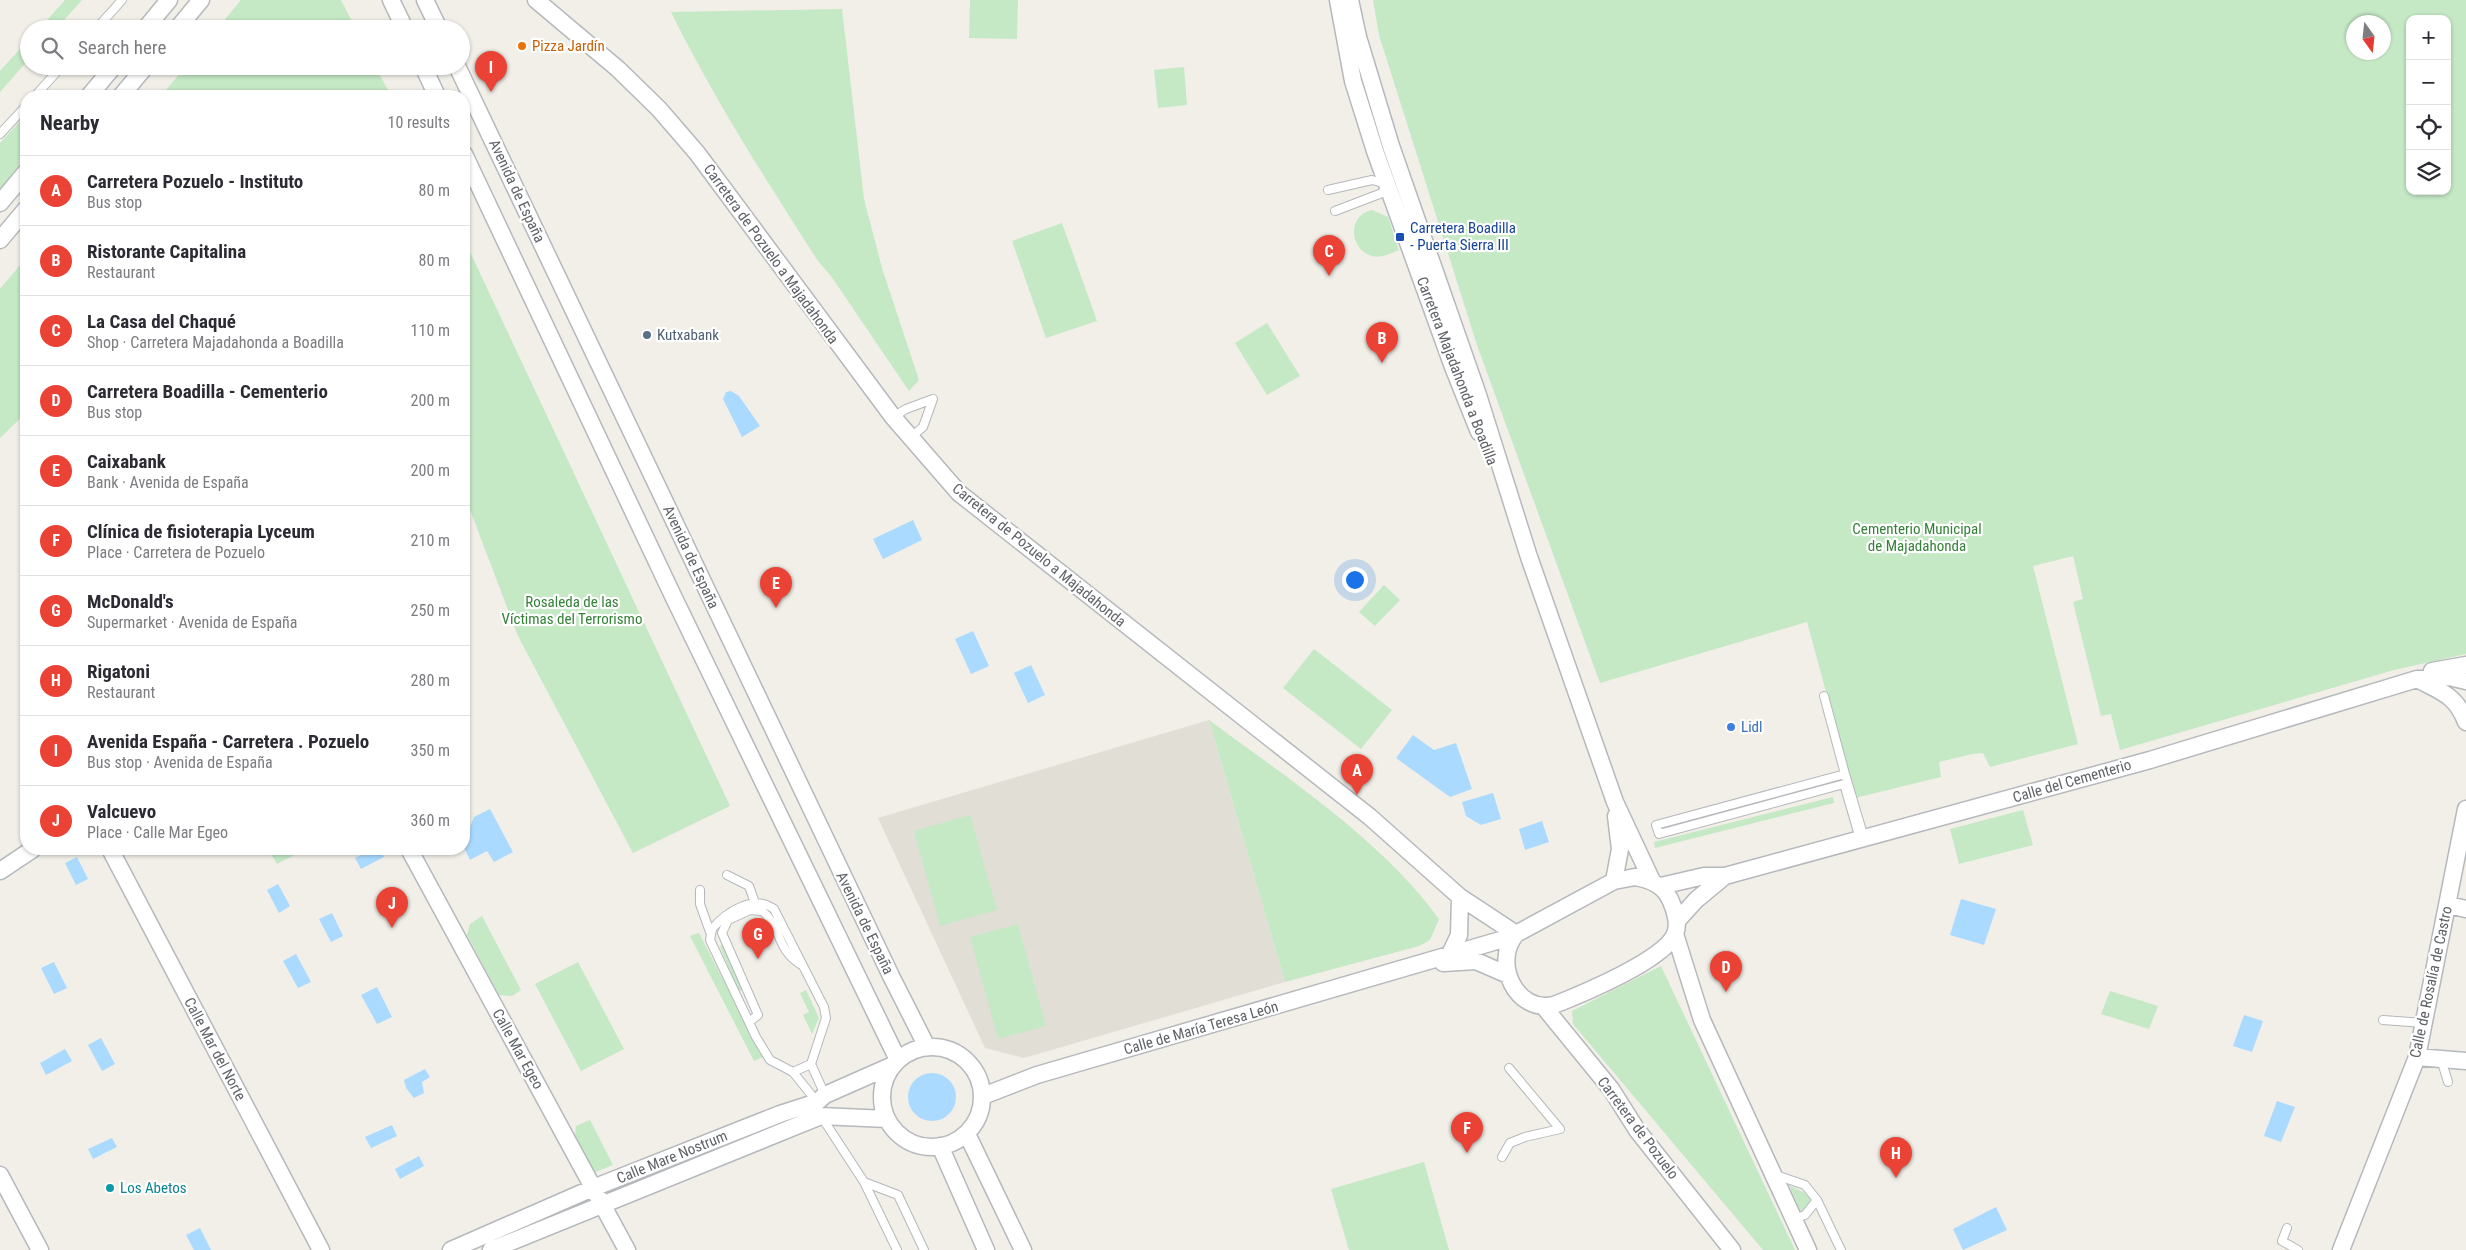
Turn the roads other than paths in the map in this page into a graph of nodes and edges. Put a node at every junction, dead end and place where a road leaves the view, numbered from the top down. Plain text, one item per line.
1 (122, 0) edge
2 (169, 0) edge
3 (201, 0) edge
4 (391, 0) edge
5 (426, 0) edge
6 (536, 0) edge
7 (1338, 0) edge
8 (1350, 0) edge
9 (104, 20) edge
10 (152, 20) edge
11 (184, 20) edge
12 (401, 20) edge
13 (435, 20) edge
14 (1358, 37) junction
15 (54, 75) edge
16 (106, 75) edge
17 (138, 75) edge
18 (426, 75) edge
19 (461, 75) edge
20 (40, 90) edge
21 (94, 90) edge
22 (126, 90) edge
23 (434, 90) edge
24 (468, 90) edge
25 (470, 93) edge
26 (20, 112) edge
27 (0, 134) edge
28 (470, 167) edge
29 (20, 179) edge
30 (1387, 184) junction
31 (1328, 190) dead end
32 (0, 203) edge
33 (1335, 211) dead end
34 (20, 216) edge
35 (0, 240) edge
36 (1478, 395) junction
37 (893, 417) junction
38 (910, 438) junction
39 (1529, 556) junction
40 (2466, 665) edge
41 (2417, 678) junction
42 (2466, 681) edge
43 (1824, 696) dead end
44 (2466, 722) edge
45 (1845, 774) junction
46 (1614, 802) junction
47 (2466, 809) edge
48 (1862, 839) junction
49 (24, 855) edge
50 (113, 855) edge
51 (411, 855) edge
52 (0, 871) edge
53 (727, 875) dead end
54 (1725, 876) junction
55 (1614, 881) junction
56 (1656, 883) junction
57 (700, 890) dead end
58 (1460, 897) junction
59 (755, 903) junction
60 (2448, 905) junction
61 (2466, 909) edge
62 (1676, 927) junction
63 (1515, 935) junction
64 (710, 936) junction
65 (1450, 954) junction
66 (1421, 964) junction
67 (802, 965) junction
68 (1508, 975) junction
69 (1544, 1007) junction
70 (2383, 1020) dead end
71 (749, 1022) junction
72 (2424, 1023) junction
73 (927, 1047) junction
74 (2417, 1056) junction
75 (2441, 1059) junction
76 (2466, 1061) edge
77 (896, 1063) junction
78 (811, 1064) junction
79 (1509, 1068) dead end
80 (793, 1072) junction
81 (2448, 1082) dead end
82 (983, 1096) junction
83 (821, 1105) junction
84 (887, 1119) junction
85 (967, 1134) junction
86 (940, 1146) junction
87 (1502, 1157) dead end
88 (1772, 1174) junction
89 (0, 1176) edge
90 (864, 1182) junction
91 (593, 1188) junction
92 (5, 1199) edge
93 (1817, 1200) junction
94 (603, 1205) junction
95 (1793, 1219) junction
96 (2286, 1228) dead end
97 (2347, 1242) edge
98 (40, 1250) edge
99 (321, 1250) edge
100 (451, 1250) edge
101 (491, 1250) edge
102 (626, 1250) edge
103 (897, 1250) edge
104 (924, 1250) edge
105 (986, 1250) edge
106 (1023, 1250) edge
107 (1732, 1250) edge
108 (1808, 1250) edge
109 (1841, 1250) edge
110 (2298, 1250) edge
111 (2341, 1250) edge

1 - 9 lane
2 - 10 street
3 - 11 street
4 - 12 street
5 - 13 street
6 - 37 street, Carretera de Pozuelo a Majadahonda
7 - 30 street, Carretera Majadahonda a Boadilla
8 - 14 street, Carretera Majadahonda a Boadilla
14 - 30 street, Carretera Majadahonda a Boadilla
14 - 36 street, Carretera Majadahonda a Boadilla
15 - 20 lane
16 - 21 street
17 - 22 street
18 - 23 street
19 - 24 street, Avenida de España
25 - 73 street, Avenida de España
26 - 27 lane
28 - 77 street, Avenida de España
29 - 32 street
30 - 31 lane
30 - 33 lane
30 - 36 street, Carretera Majadahonda a Boadilla
30 - 39 street, Carretera Majadahonda a Boadilla
34 - 35 street
36 - 39 street, Carretera Majadahonda a Boadilla
37 - 38 street, Carretera de Pozuelo a Majadahonda
37 - 38 lane
38 - 58 street, Carretera de Pozuelo a Majadahonda
39 - 46 street, Carretera Majadahonda a Boadilla
40 - 41 street, Calle del Cementerio
41 - 42 street, Calle del Cementerio
41 - 44 street
41 - 48 street, Calle del Cementerio
43 - 45 lane
45 - 48 lane
45 - 48 lane
46 - 55 street, Carretera Majadahonda a Boadilla
46 - 56 street, Carretera Majadahonda a Boadilla
47 - 60 street, Calle de Rosalía de Castro
48 - 54 street, Calle del Cementerio
49 - 52 street
50 - 99 street, Calle Mar del Norte
51 - 91 street, Calle Mar Egeo
53 - 59 lane
54 - 56 street, Calle del Cementerio
54 - 62 street, Calle del Cementerio
55 - 56 street
55 - 63 street
56 - 62 street
57 - 64 lane
58 - 63 street, Carretera de Pozuelo a Majadahonda
58 - 65 street
59 - 64 lane
59 - 67 lane
60 - 61 street
60 - 72 street, Calle de Rosalía de Castro
62 - 69 street
62 - 88 street
63 - 65 street, Calle de María Teresa León
63 - 68 street
64 - 71 lane
65 - 66 street, Calle de María Teresa León
66 - 68 street, Calle de María Teresa León
66 - 82 street, Calle de María Teresa León
67 - 71 lane
67 - 78 lane
68 - 69 street
69 - 107 street, Carretera de Pozuelo
70 - 72 lane
71 - 80 lane
72 - 74 street, Calle de Rosalía de Castro
73 - 77 street
73 - 82 street
74 - 75 street
74 - 97 street, Calle de Rosalía de Castro
75 - 76 street
75 - 81 lane
77 - 83 street, Calle Mare Nostrum
77 - 84 street
78 - 80 lane
78 - 83 lane
79 - 87 lane
80 - 83 lane
82 - 85 street
83 - 84 street
83 - 90 lane
83 - 91 street, Calle Mare Nostrum
83 - 94 street, Calle Mare Nostrum
84 - 86 street
85 - 86 street
85 - 106 street
86 - 105 street
88 - 93 lane
88 - 95 street
89 - 92 street
90 - 103 lane
90 - 104 lane
91 - 94 street, Calle Mar Egeo
91 - 100 street, Calle Mare Nostrum
92 - 98 street
93 - 95 lane
93 - 109 lane
94 - 101 street, Calle Mare Nostrum
94 - 102 street, Calle Mar Egeo
95 - 108 street
96 - 110 lane
97 - 111 street, Calle de Rosalía de Castro

